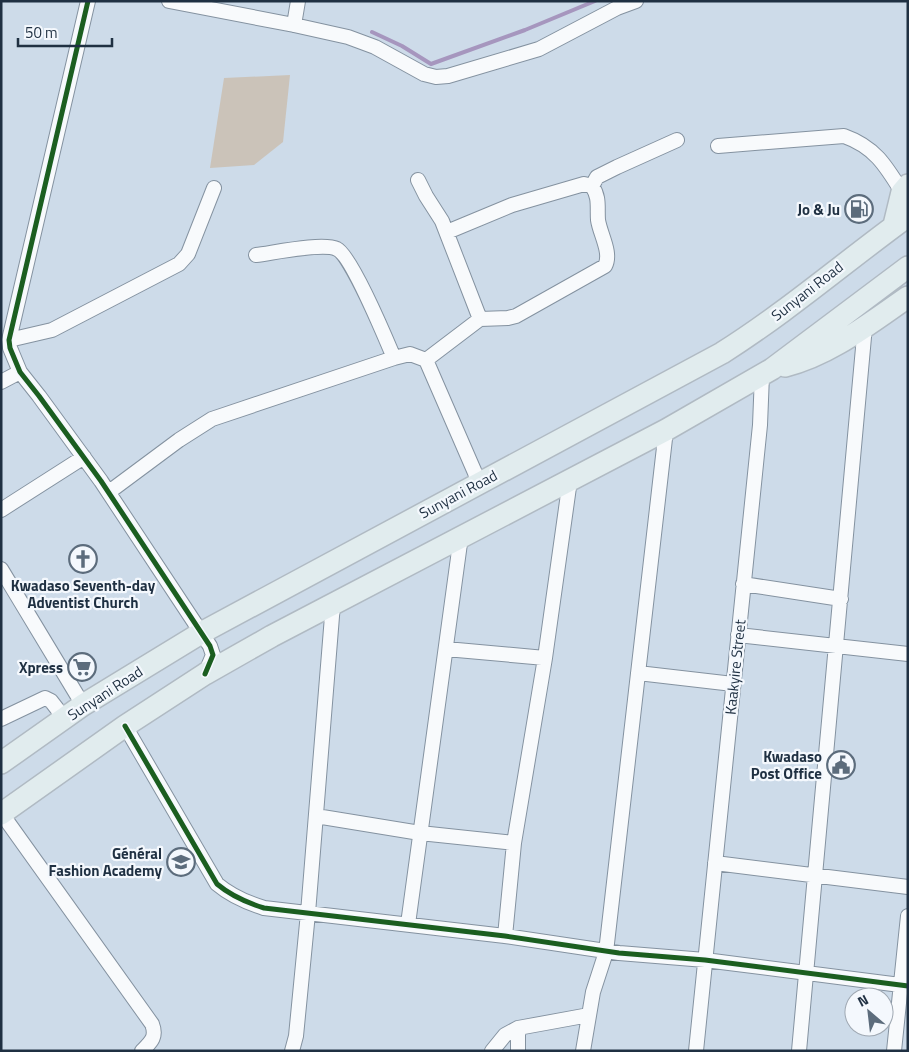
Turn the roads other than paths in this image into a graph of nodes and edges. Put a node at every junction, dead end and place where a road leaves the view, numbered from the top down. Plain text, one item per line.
1 (88, 1) edge
2 (169, 1) edge
3 (298, 1) edge
4 (636, 1) edge
5 (294, 25) junction
6 (678, 140) dead end
7 (718, 146) dead end
8 (418, 180) dead end
9 (592, 186) junction
10 (214, 188) dead end
11 (905, 188) edge
12 (901, 220) edge
13 (447, 232) junction
14 (256, 255) dead end
15 (908, 267) edge
16 (908, 297) edge
17 (480, 320) junction
18 (865, 326) junction
19 (9, 340) junction
20 (394, 358) junction
21 (426, 360) junction
22 (20, 372) junction
23 (767, 372) junction
24 (1, 382) edge
25 (666, 430) junction
26 (84, 457) junction
27 (570, 480) junction
28 (479, 482) junction
29 (109, 492) junction
30 (1, 510) edge
31 (461, 536) junction
32 (1, 568) edge
33 (743, 584) junction
34 (841, 599) junction
35 (333, 604) junction
36 (201, 633) junction
37 (738, 635) junction
38 (837, 646) junction
39 (446, 649) junction
40 (908, 654) edge
41 (545, 658) junction
42 (638, 672) junction
43 (205, 674) junction
44 (733, 684) junction
45 (84, 705) junction
46 (65, 718) junction
47 (1, 719) edge
48 (125, 726) junction
49 (1, 763) edge
50 (1, 814) edge
51 (316, 816) junction
52 (420, 833) junction
53 (514, 843) junction
54 (715, 863) junction
55 (816, 875) junction
56 (908, 887) edge
57 (308, 913) junction
58 (908, 916) edge
59 (408, 924) junction
60 (505, 936) junction
61 (606, 952) junction
62 (705, 960) junction
63 (807, 972) junction
64 (905, 985) edge
65 (590, 1015) junction
66 (518, 1028) junction
67 (297, 1048) edge
68 (142, 1051) edge
69 (492, 1051) edge
70 (518, 1051) edge
71 (583, 1051) edge
72 (696, 1051) edge
73 (799, 1051) edge
74 (894, 1051) edge

1 - 19 street
2 - 5 street
3 - 5 street
4 - 5 street
6 - 9 street
7 - 11 street
8 - 13 street
9 - 13 street
9 - 17 street
10 - 19 street
11 - 12 main road
12 - 28 main road, Sunyani Road
13 - 17 street
14 - 20 street
15 - 23 main road
16 - 18 main road
17 - 21 street
18 - 23 main road
18 - 34 street
19 - 22 street
20 - 21 street
20 - 29 street
21 - 28 street
22 - 24 street
22 - 26 street
23 - 25 main road
23 - 33 street, Kaakyire Street
25 - 27 main road
25 - 42 street
26 - 29 street
26 - 30 street
27 - 31 main road
27 - 41 street
28 - 36 main road, Sunyani Road
29 - 36 street
31 - 35 main road
31 - 39 street
32 - 45 street
33 - 34 street
33 - 37 street, Kaakyire Street
34 - 38 street
35 - 43 main road
35 - 51 street
36 - 43 street
36 - 45 main road, Sunyani Road
37 - 38 street
37 - 44 street, Kaakyire Street
38 - 40 street
38 - 55 street
39 - 41 street
39 - 52 street
41 - 53 street
42 - 44 street
42 - 61 street
43 - 48 main road
44 - 54 street, Kaakyire Street
45 - 46 main road, Sunyani Road
46 - 47 street
46 - 49 main road, Sunyani Road
48 - 50 main road
48 - 57 street
50 - 68 street
51 - 52 street
51 - 57 street
52 - 53 street
52 - 59 street
53 - 60 street
54 - 55 street
54 - 62 street, Kaakyire Street
55 - 56 street
55 - 63 street
57 - 59 street
57 - 67 street
58 - 64 street
59 - 60 street
60 - 61 street
61 - 62 street
61 - 65 street
62 - 63 street
62 - 72 street, Kaakyire Street
63 - 64 street
63 - 73 street
64 - 74 street
65 - 66 street
65 - 71 street
66 - 69 street
66 - 70 street

